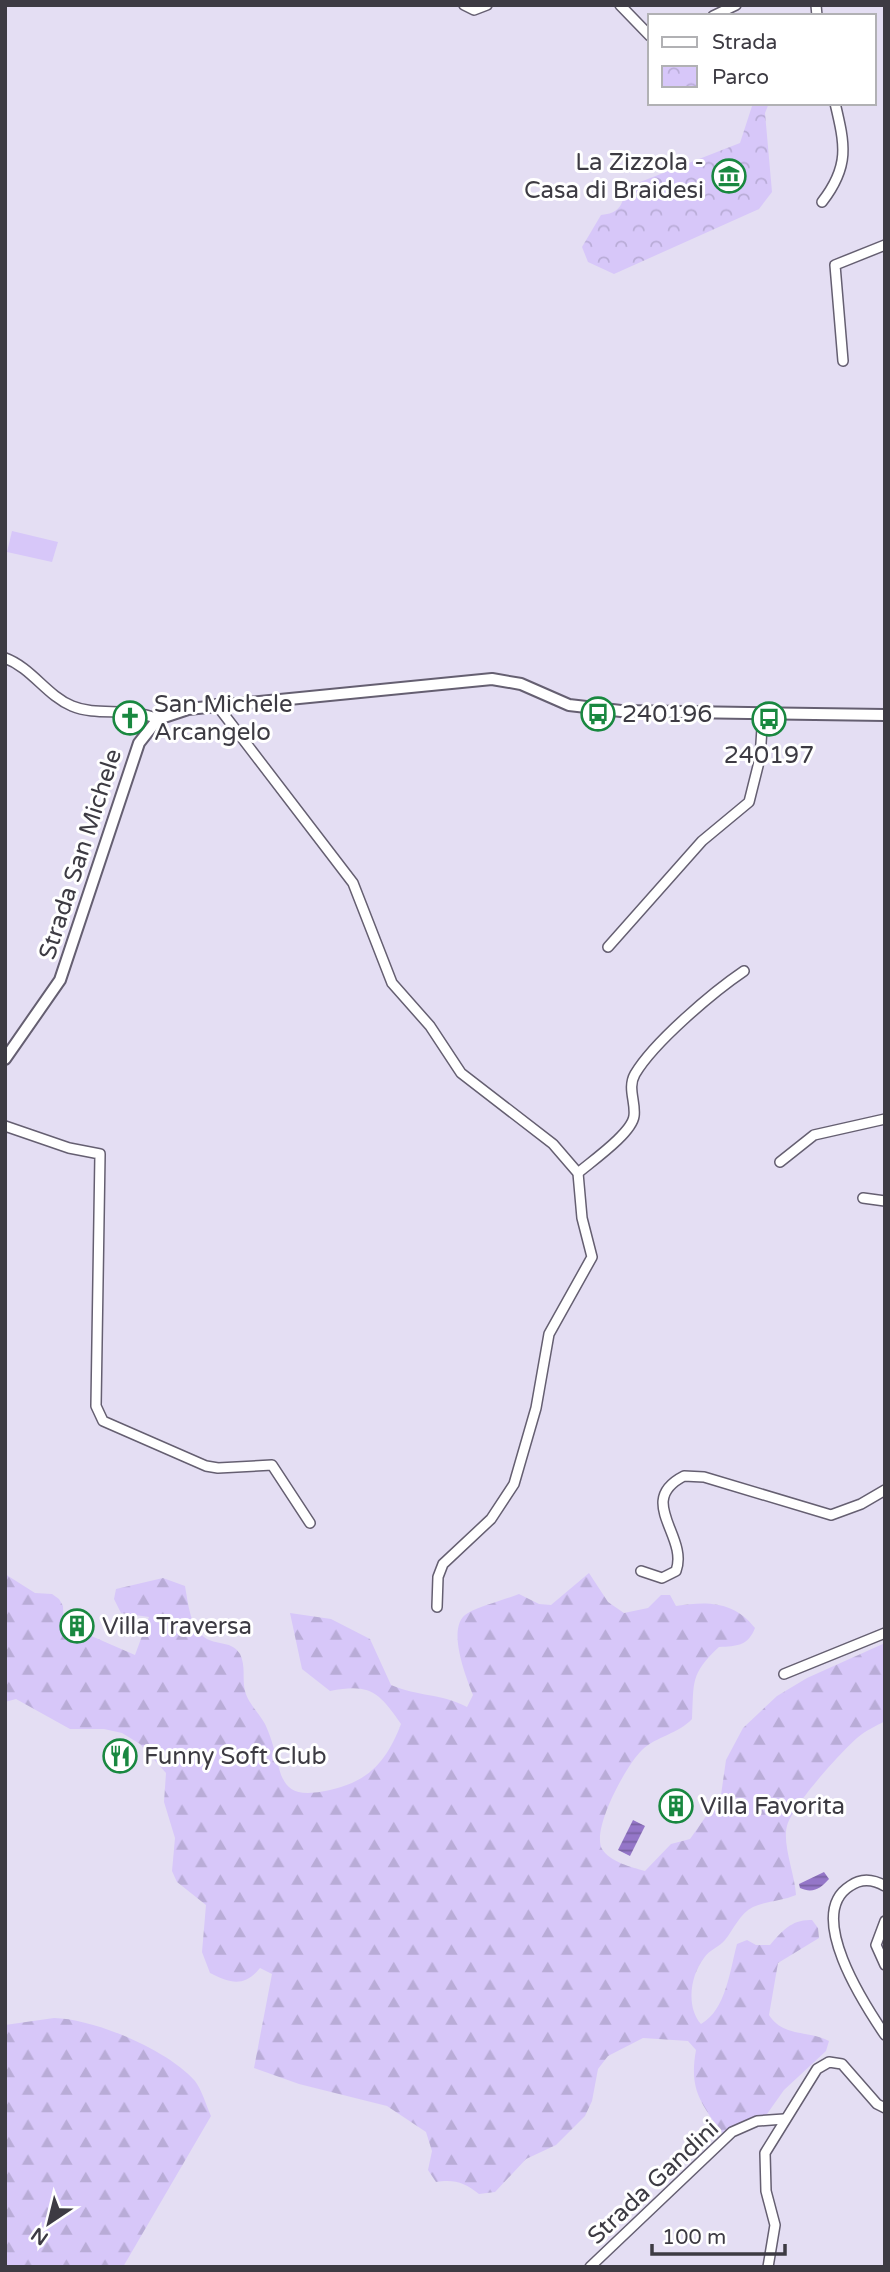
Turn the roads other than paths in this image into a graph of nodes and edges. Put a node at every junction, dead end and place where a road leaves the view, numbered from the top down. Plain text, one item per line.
1 (464, 5) edge
2 (487, 5) edge
3 (620, 5) edge
4 (736, 5) edge
5 (717, 14) edge
6 (648, 34) edge
7 (836, 107) edge
8 (822, 202) dead end
9 (885, 245) edge
10 (842, 361) dead end
11 (5, 658) edge
12 (216, 704) junction
13 (763, 713) junction
14 (885, 715) edge
15 (158, 719) junction
16 (608, 947) dead end
17 (744, 971) dead end
18 (5, 1059) edge
19 (885, 1119) edge
20 (5, 1126) edge
21 (780, 1162) dead end
22 (578, 1173) junction
23 (863, 1198) dead end
24 (885, 1202) edge
25 (885, 1490) edge
26 (310, 1523) dead end
27 (641, 1572) dead end
28 (437, 1607) dead end
29 (885, 1633) edge
30 (784, 1674) dead end
31 (885, 1886) edge
32 (885, 1921) edge
33 (885, 1965) edge
34 (885, 2035) edge
35 (885, 2108) edge
36 (784, 2119) junction
37 (590, 2267) edge
38 (768, 2267) edge

1 - 2 street
3 - 6 street
4 - 5 street
7 - 8 street
9 - 10 street
11 - 15 street
12 - 13 street
12 - 15 street
12 - 22 street
13 - 14 street
13 - 16 street
15 - 18 street, Strada San Michele
17 - 22 street
19 - 21 street
20 - 26 street
22 - 28 street
23 - 24 street
25 - 27 street
29 - 30 street
31 - 34 street
32 - 33 street
35 - 36 street
36 - 37 street, Strada Gandini
36 - 38 street

